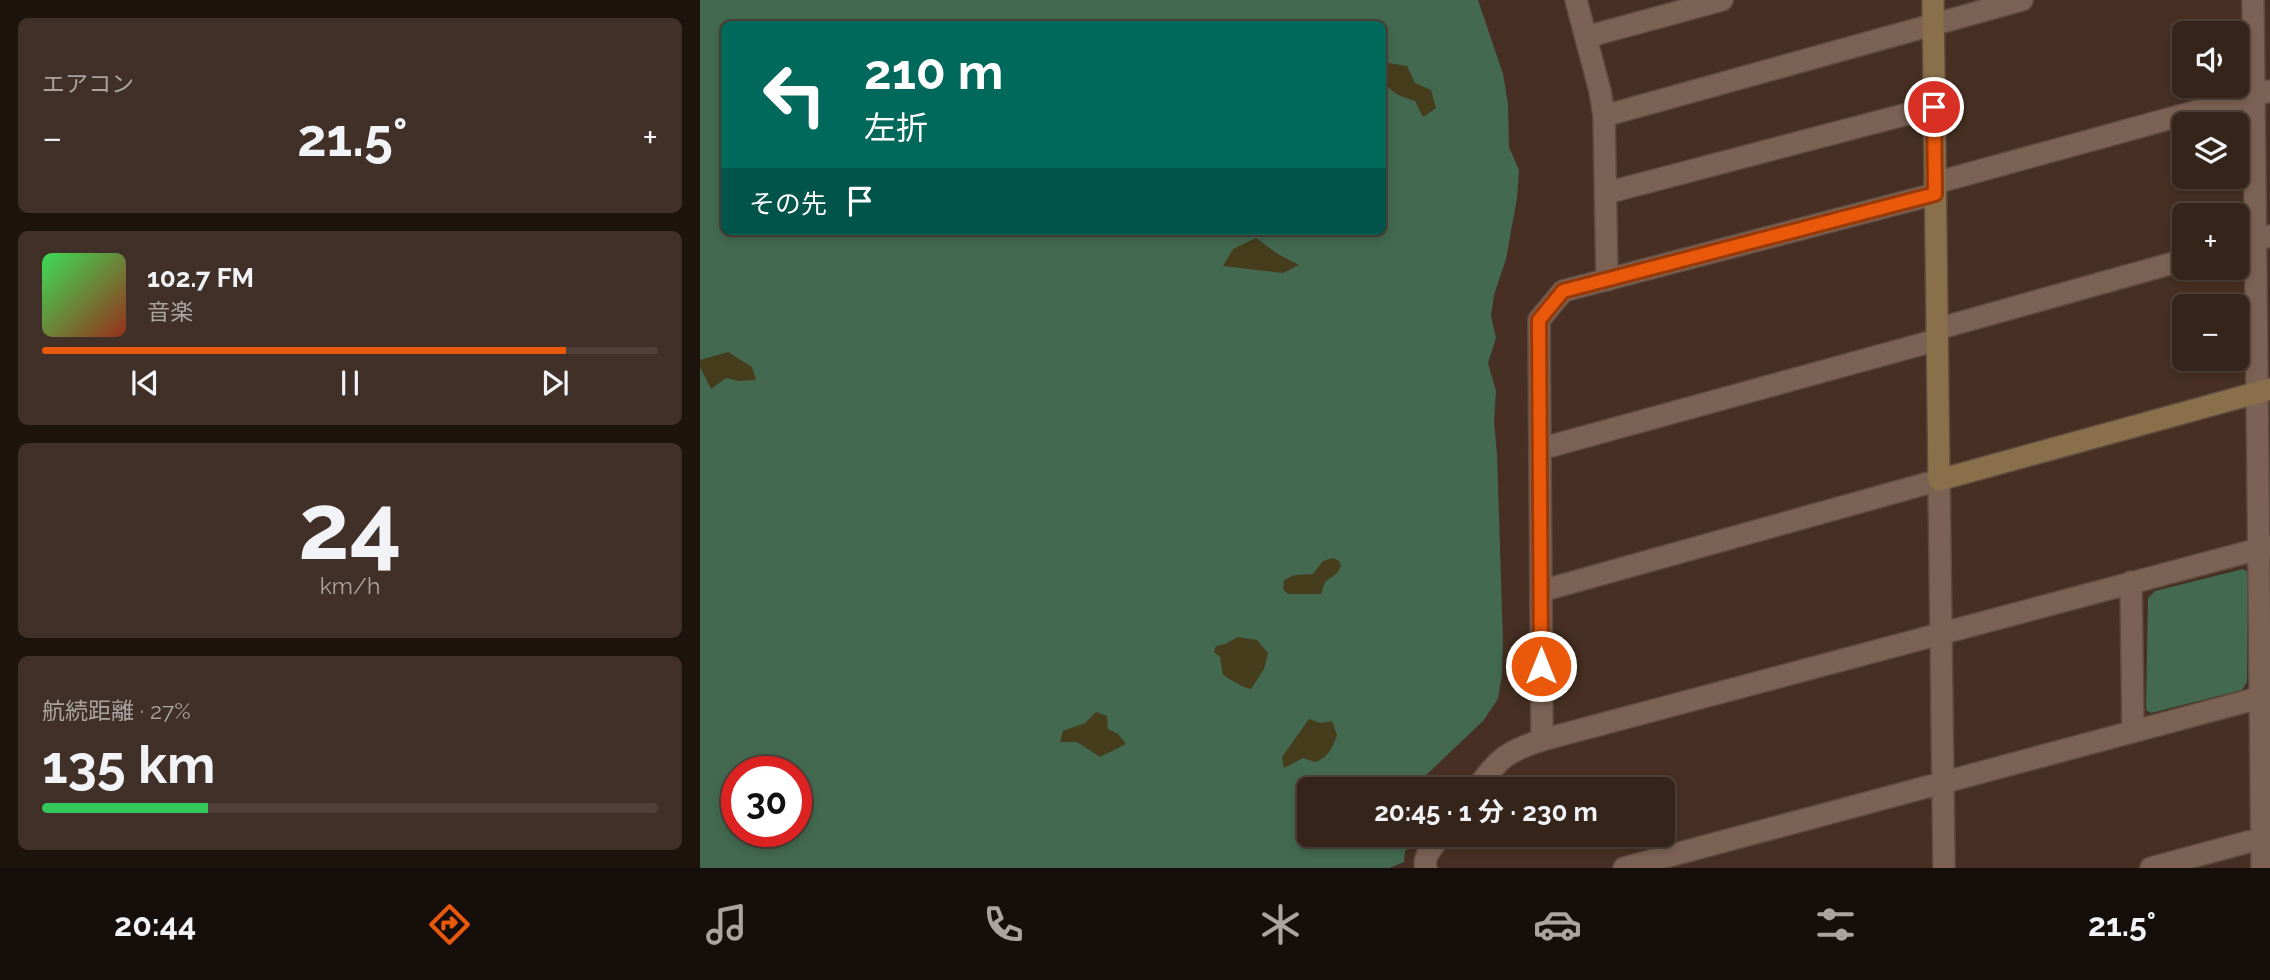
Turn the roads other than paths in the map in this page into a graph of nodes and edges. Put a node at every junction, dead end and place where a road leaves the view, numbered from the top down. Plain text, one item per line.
1 (1576, 0) edge
2 (1722, 0) edge
3 (1933, 0) edge
4 (2022, 0) edge
5 (2253, 0) edge
6 (1933, 24) junction
7 (1586, 37) junction
8 (2262, 93) edge
9 (1934, 107) junction
10 (1604, 116) junction
11 (1935, 188) junction
12 (1605, 193) junction
13 (2254, 240) edge
14 (2172, 264) edge
15 (1607, 280) junction
16 (1937, 334) junction
17 (2263, 391) edge
18 (1540, 449) junction
19 (1939, 480) junction
20 (2264, 548) edge
21 (2131, 582) junction
22 (1541, 591) junction
23 (1941, 632) junction
24 (2265, 697) edge
25 (2133, 732) junction
26 (1542, 740) junction
27 (1485, 777) edge
28 (1943, 783) junction
29 (2266, 837) edge
30 (1432, 847) edge
31 (1426, 868) edge
32 (1624, 868) edge
33 (1944, 868) edge
34 (2151, 868) edge
35 (2262, 868) edge

1 - 7 street
2 - 7 street
3 - 6 street
4 - 6 street
5 - 8 street
6 - 9 street
6 - 10 street
7 - 10 street
8 - 11 street
8 - 13 street
9 - 11 street
9 - 12 street
10 - 12 street
11 - 15 street
11 - 16 street
12 - 15 street
13 - 17 street
14 - 16 street
15 - 18 street
16 - 18 street
16 - 19 street
17 - 19 street
17 - 20 street
18 - 22 street
19 - 22 street
19 - 23 street
20 - 21 street
20 - 24 street
21 - 23 street
21 - 25 street
22 - 26 street
23 - 26 street
23 - 28 street
24 - 25 street
24 - 29 street
25 - 28 street
26 - 27 street
28 - 32 street
28 - 33 street
29 - 34 street
29 - 35 street
30 - 31 street

